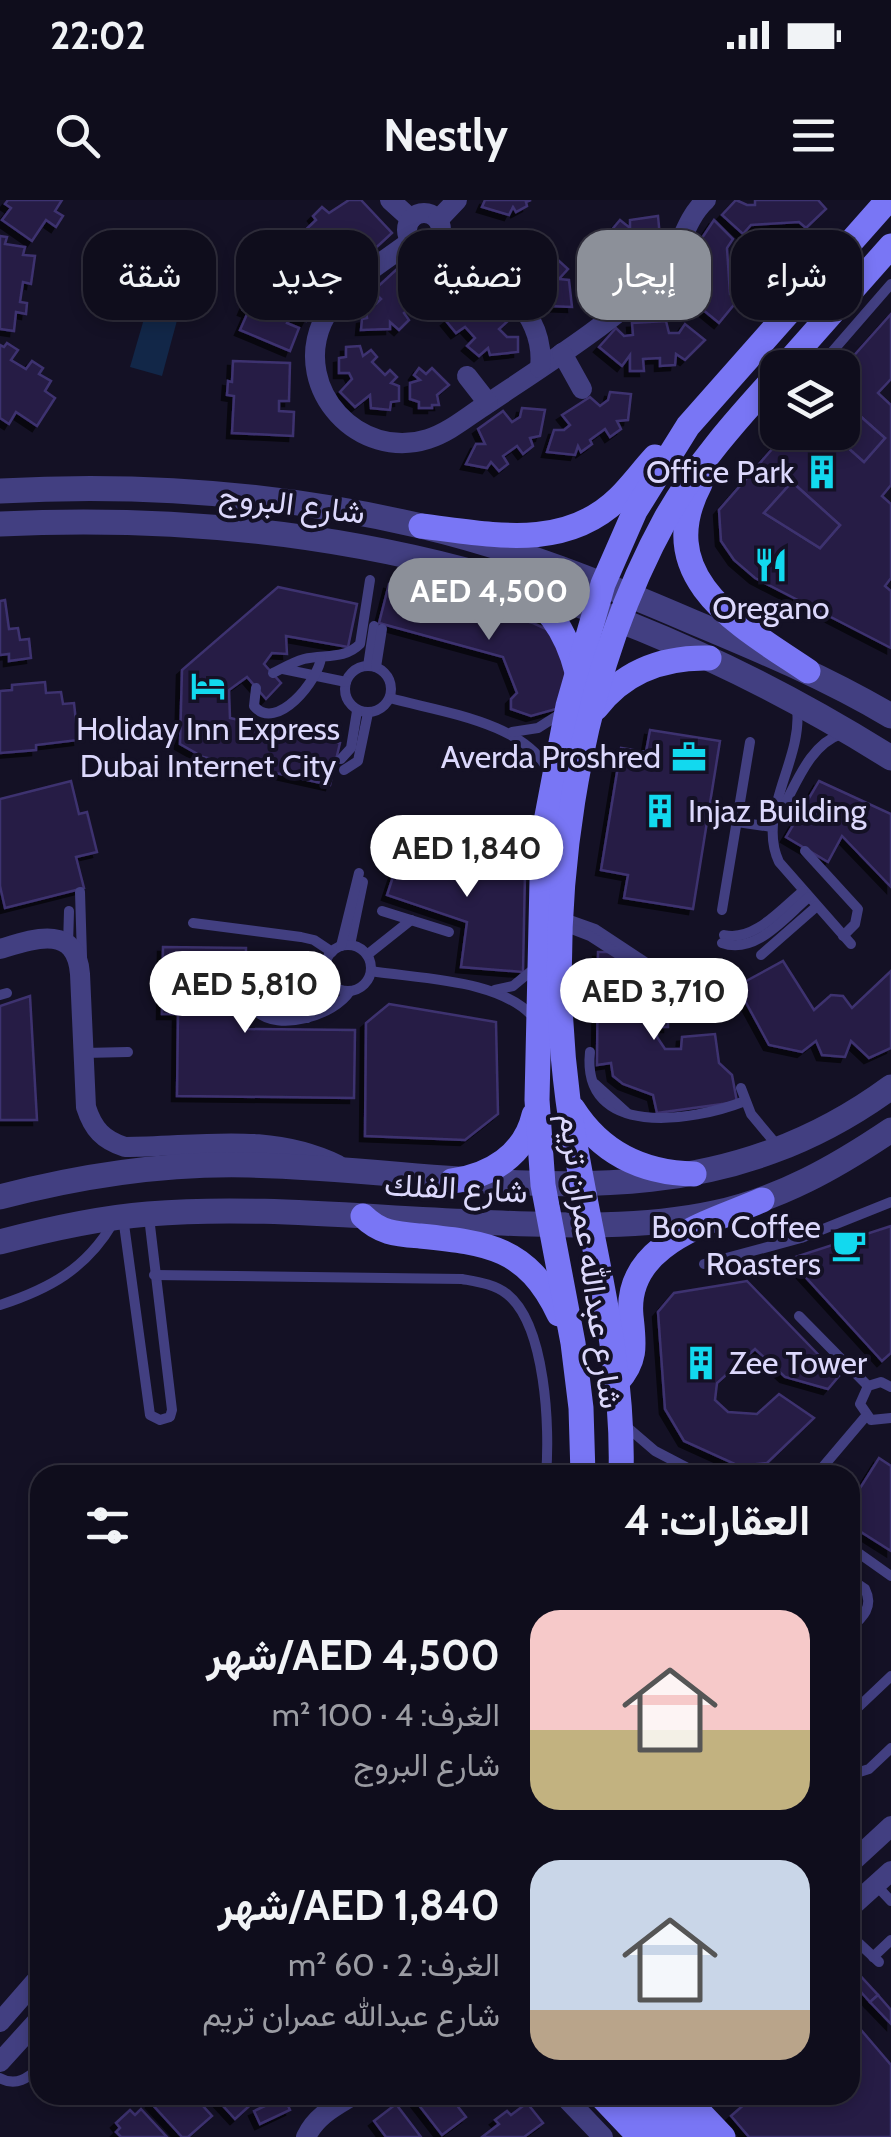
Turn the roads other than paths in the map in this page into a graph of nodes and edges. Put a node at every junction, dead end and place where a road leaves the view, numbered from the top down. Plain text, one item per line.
1 (390, 200) edge
2 (457, 200) edge
3 (706, 200) edge
4 (888, 200) edge
5 (438, 220) junction
6 (411, 230) joint
7 (442, 230) edge
8 (684, 230) edge
9 (398, 242) edge
10 (891, 246) edge
11 (891, 284) edge
12 (532, 320) joint
13 (602, 320) edge
14 (570, 346) junction
15 (799, 350) edge
16 (834, 350) edge
17 (540, 368) junction
18 (467, 376) dead end
19 (582, 389) dead end
20 (760, 394) edge
21 (488, 403) junction
22 (760, 406) edge
23 (746, 409) junction
24 (688, 426) junction
25 (728, 430) junction
26 (0, 491) edge
27 (0, 524) edge
28 (420, 526) junction
29 (370, 580) dead end
30 (508, 580) junction
31 (599, 596) junction
32 (625, 607) junction
33 (378, 628) dead end
34 (320, 657) junction
35 (709, 658) junction
36 (372, 667) junction
37 (808, 671) junction
38 (577, 672) junction
39 (316, 676) junction
40 (346, 682) junction
41 (256, 688) dead end
42 (390, 698) junction
43 (797, 702) junction
44 (579, 710) junction
45 (363, 712) junction
46 (891, 716) edge
47 (501, 730) junction
48 (851, 733) junction
49 (750, 742) dead end
50 (891, 758) edge
51 (342, 764) dead end
52 (553, 779) junction
53 (737, 822) junction
54 (772, 827) junction
55 (805, 851) dead end
56 (362, 873) dead end
57 (80, 892) dead end
58 (810, 898) junction
59 (69, 910) dead end
60 (722, 910) dead end
61 (382, 911) dead end
62 (407, 919) junction
63 (563, 922) junction
64 (193, 923) dead end
65 (449, 932) dead end
66 (723, 939) dead end
67 (0, 949) edge
68 (351, 949) junction
69 (73, 954) junction
70 (761, 955) dead end
71 (539, 962) junction
72 (254, 969) dead end
73 (371, 971) junction
74 (652, 971) dead end
75 (328, 975) junction
76 (306, 990) junction
77 (350, 990) junction
78 (489, 990) junction
79 (308, 1018) junction
80 (538, 1024) junction
81 (128, 1052) dead end
82 (590, 1052) dead end
83 (84, 1053) junction
84 (741, 1088) dead end
85 (891, 1088) edge
86 (536, 1100) junction
87 (745, 1101) junction
88 (568, 1103) junction
89 (891, 1130) edge
90 (780, 1148) junction
91 (356, 1173) junction
92 (694, 1174) junction
93 (452, 1180) junction
94 (543, 1185) junction
95 (585, 1185) junction
96 (0, 1197) edge
97 (762, 1200) junction
98 (891, 1202) edge
99 (129, 1216) junction
100 (362, 1216) junction
101 (550, 1225) junction
102 (592, 1225) junction
103 (0, 1242) edge
104 (704, 1264) dead end
105 (154, 1275) junction
106 (0, 1305) edge
107 (799, 1316) dead end
108 (573, 1343) junction
109 (617, 1382) junction
110 (868, 1386) junction
111 (891, 1386) edge
112 (866, 1416) junction
113 (891, 1418) edge
114 (622, 1422) junction
115 (546, 1465) edge
116 (583, 1465) edge
117 (621, 1465) edge
118 (680, 1465) edge
119 (824, 1465) edge
120 (860, 1554) edge
121 (891, 1576) edge
122 (860, 1586) edge
123 (860, 1619) edge
124 (891, 1676) edge
125 (860, 1705) edge
126 (891, 1748) edge
127 (860, 1773) edge
128 (891, 1826) edge
129 (860, 1855) edge
130 (886, 1886) edge
131 (860, 1902) edge
132 (891, 1940) edge
133 (860, 1945) edge
134 (30, 1988) edge
135 (0, 2022) edge
136 (30, 2029) edge
137 (0, 2062) edge
138 (30, 2075) edge
139 (0, 2078) edge
140 (337, 2105) edge
141 (572, 2105) edge
142 (610, 2105) edge
143 (639, 2105) edge
144 (666, 2105) edge
145 (693, 2105) edge
146 (306, 2137) edge
147 (602, 2137) edge
148 (640, 2137) edge
149 (669, 2137) edge
150 (696, 2137) edge
151 (723, 2137) edge

1 - 6 street
2 - 5 street
3 - 8 street
4 - 24 main road, شارع عبدالله عمران تريم
5 - 6 street
5 - 7 street
9 - 21 street
10 - 15 main road
11 - 16 lane
12 - 14 street
12 - 17 street
13 - 14 street
14 - 17 street
14 - 19 street
17 - 21 street
18 - 21 street
20 - 23 main road, شارع عبدالله عمران تريم
22 - 23 lane
23 - 25 main road, شارع عبدالله عمران تريم
24 - 28 main road
24 - 31 main road, شارع عبدالله عمران تريم
25 - 32 main road, شارع عبدالله عمران تريم
25 - 37 main road
26 - 28 street, شارع البروج
27 - 30 street, شارع البروج
28 - 31 street, شارع البروج
29 - 34 lane
30 - 31 street, شارع البروج
30 - 38 main road
31 - 32 street, شارع البروج
31 - 38 main road, شارع عبدالله عمران تريم
32 - 35 street, شارع البروج
32 - 37 street, شارع البروج
32 - 44 main road, شارع عبدالله عمران تريم
33 - 36 lane
34 - 39 lane
34 - 39 lane
35 - 43 street, شارع البروج
35 - 44 main road
36 - 40 lane
36 - 42 lane
37 - 46 street, شارع البروج
38 - 44 main road, شارع عبدالله عمران تريم
39 - 40 lane
39 - 41 lane
40 - 45 lane
42 - 45 lane
42 - 47 lane
43 - 48 street, شارع البروج
43 - 54 lane
44 - 47 lane
44 - 52 main road, شارع عبدالله عمران تريم
44 - 63 main road, شارع عبدالله عمران تريم
45 - 51 lane
47 - 52 lane
48 - 50 street, شارع البروج
48 - 54 lane
49 - 53 lane
52 - 71 main road, شارع عبدالله عمران تريم
53 - 54 lane
53 - 60 lane
54 - 58 lane
55 - 58 lane
56 - 68 lane
57 - 69 lane
58 - 66 lane
58 - 70 lane
59 - 69 lane
61 - 62 lane
62 - 65 lane
62 - 68 lane
63 - 74 lane
63 - 88 main road, شارع عبدالله عمران تريم
64 - 68 lane
67 - 69 street
68 - 73 lane
68 - 75 lane
69 - 83 street
71 - 78 lane
71 - 80 main road, شارع عبدالله عمران تريم
72 - 75 lane
73 - 77 lane
73 - 78 lane
75 - 76 lane
75 - 77 lane
76 - 79 lane
76 - 79 lane
77 - 79 lane
78 - 80 lane
80 - 86 main road, شارع عبدالله عمران تريم
81 - 83 lane
82 - 87 lane
83 - 91 street
84 - 87 lane
85 - 90 street, شارع الفلك
86 - 93 main road
86 - 94 main road, شارع عبدالله عمران تريم
87 - 90 lane
88 - 92 main road
88 - 95 main road, شارع عبدالله عمران تريم
89 - 97 street, شارع الفلك
90 - 92 street, شارع الفلك
91 - 93 street, شارع الفلك
91 - 96 street, شارع الفلك
92 - 95 street, شارع الفلك
93 - 94 street, شارع الفلك
94 - 95 street, شارع الفلك
94 - 101 main road, شارع عبدالله عمران تريم
95 - 102 main road, شارع عبدالله عمران تريم
97 - 102 street, شارع الفلك
97 - 109 main road
98 - 104 lane
99 - 100 street, شارع الفلك
99 - 103 street, شارع الفلك
99 - 105 lane
99 - 105 lane
99 - 106 lane
100 - 101 street, شارع الفلك
100 - 108 main road
101 - 102 street, شارع الفلك
101 - 108 main road, شارع عبدالله عمران تريم
102 - 109 main road, شارع عبدالله عمران تريم
105 - 115 lane
107 - 110 lane
108 - 116 main road, شارع عبدالله عمران تريم
109 - 114 main road, شارع عبدالله عمران تريم
110 - 111 lane
110 - 112 lane
112 - 113 lane
112 - 119 lane
114 - 117 main road, شارع عبدالله عمران تريم
114 - 118 lane
120 - 121 lane
122 - 123 lane
124 - 125 lane
126 - 127 lane
128 - 129 street
130 - 131 street
132 - 133 lane
134 - 135 street
136 - 137 street
138 - 139 lane
140 - 146 street
141 - 147 street
142 - 148 main road
143 - 149 main road
144 - 150 main road
145 - 151 main road

